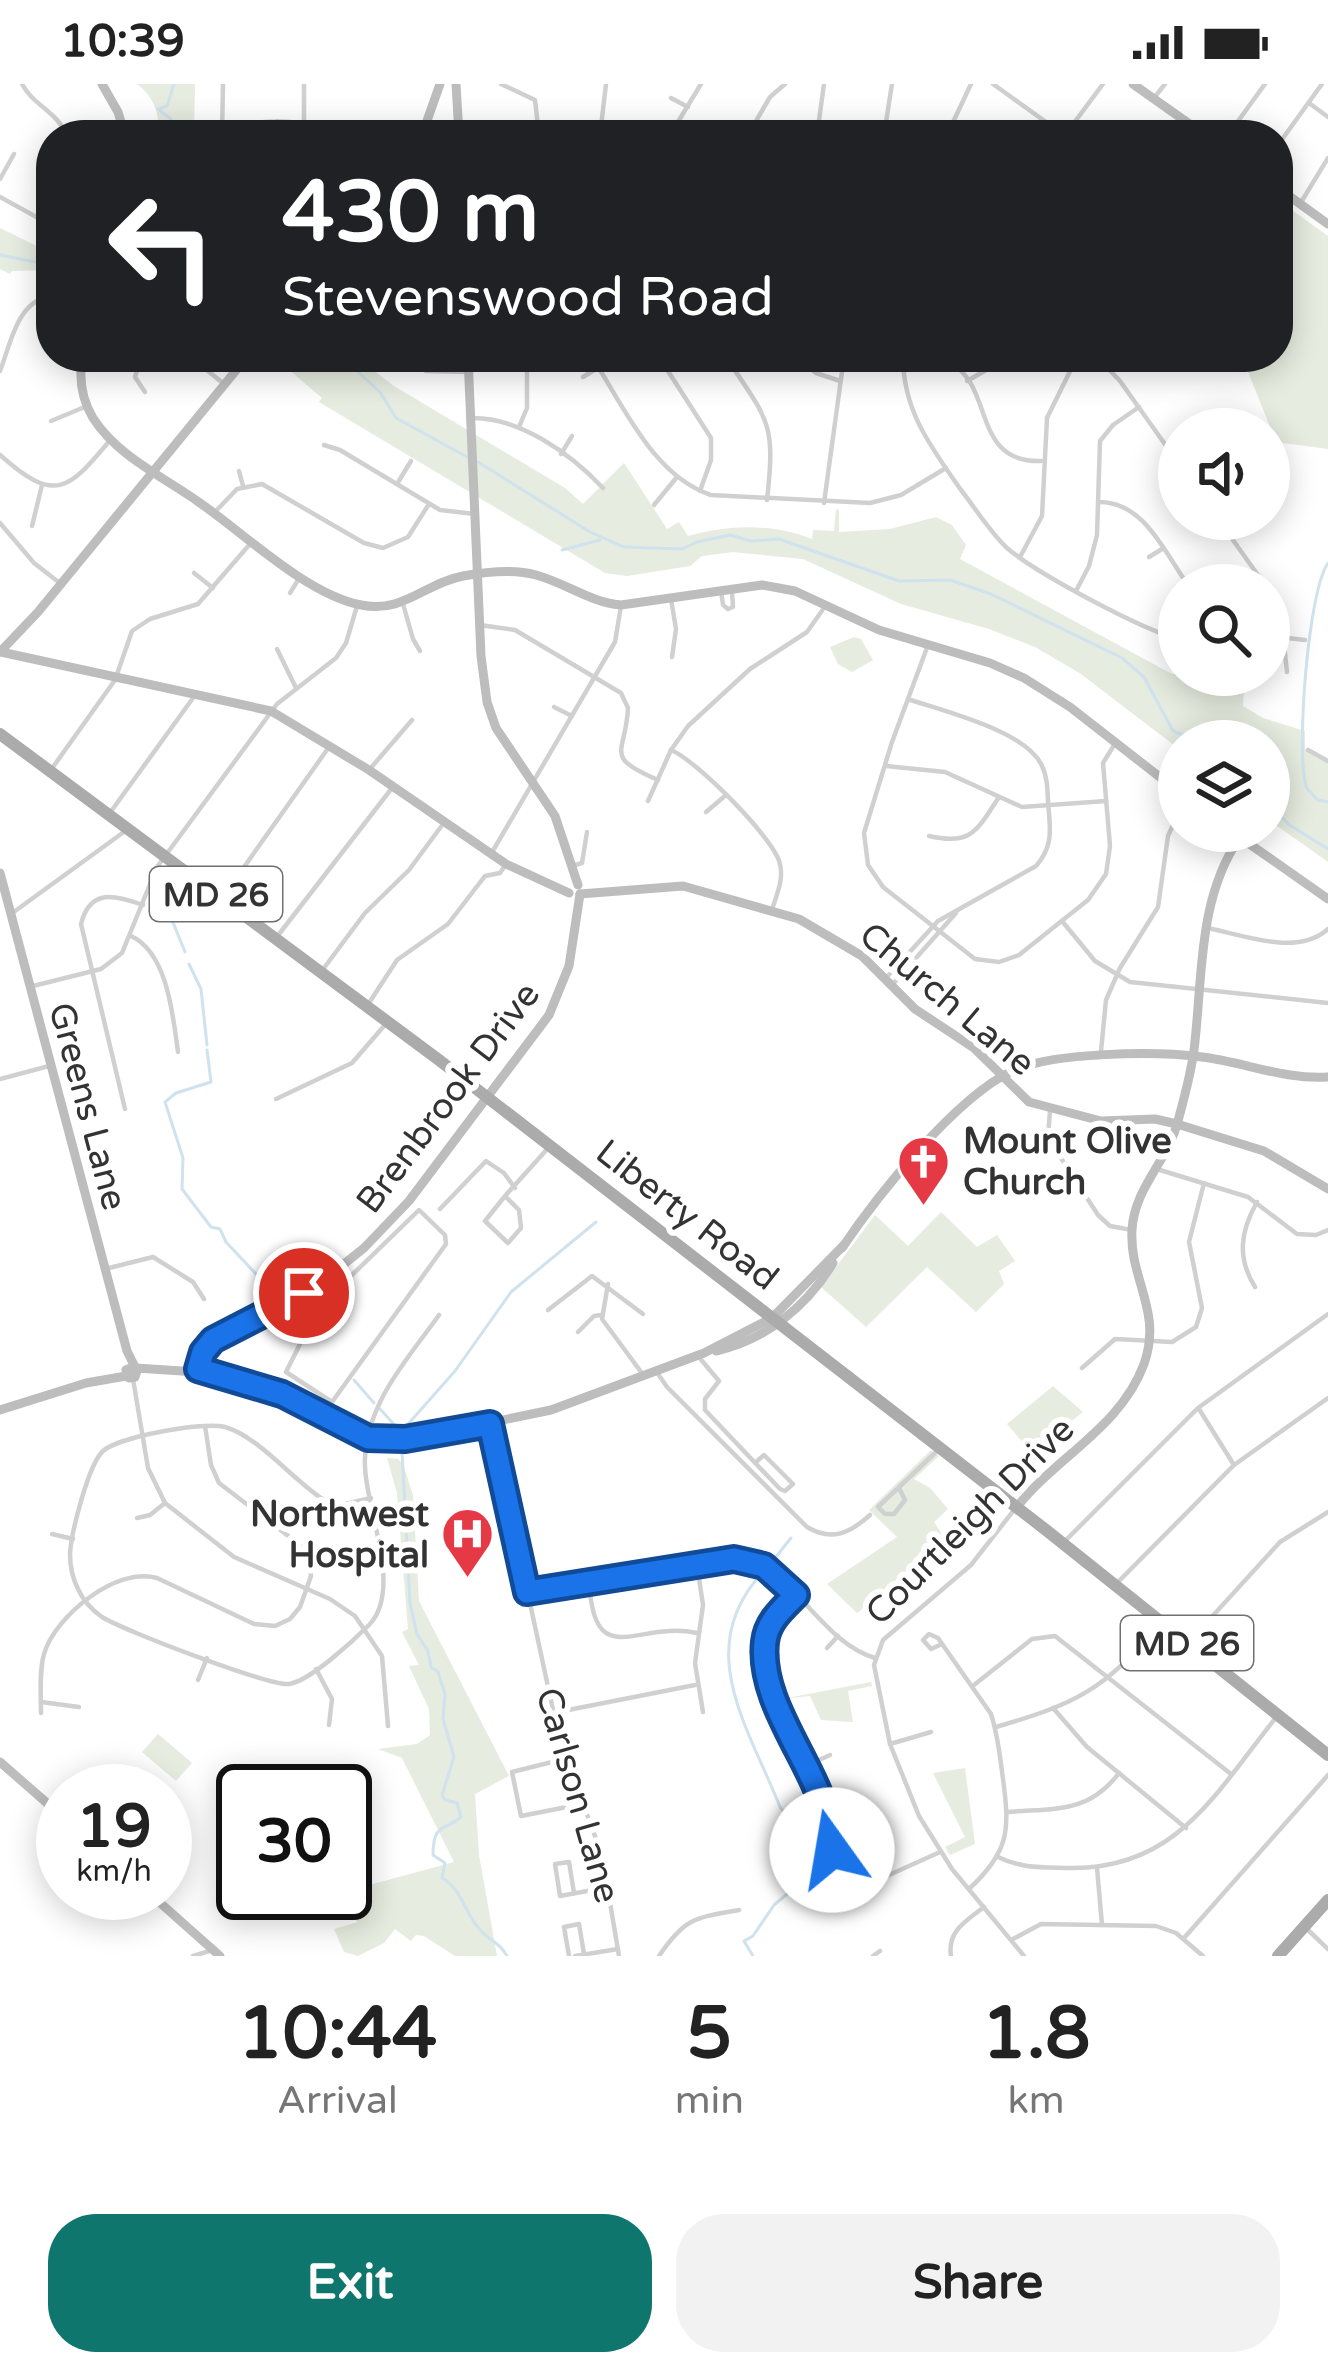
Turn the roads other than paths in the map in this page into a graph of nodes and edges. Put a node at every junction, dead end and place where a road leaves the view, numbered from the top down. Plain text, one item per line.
1 (22, 84) edge
2 (102, 84) edge
3 (223, 84) edge
4 (304, 84) edge
5 (456, 84) edge
6 (501, 84) edge
7 (606, 84) edge
8 (700, 84) edge
9 (785, 84) edge
10 (824, 84) edge
11 (892, 84) edge
12 (971, 84) edge
13 (993, 84) edge
14 (1102, 84) edge
15 (1133, 84) edge
16 (1165, 84) edge
17 (1265, 84) edge
18 (1322, 84) edge
19 (440, 85) edge
20 (671, 98) dead end
21 (1154, 98) junction
22 (1309, 103) junction
23 (688, 107) junction
24 (1328, 117) edge
25 (58, 120) edge
26 (120, 120) edge
27 (221, 120) edge
28 (304, 120) edge
29 (427, 120) edge
30 (458, 120) edge
31 (537, 120) edge
32 (602, 120) edge
33 (680, 120) edge
34 (757, 120) edge
35 (819, 120) edge
36 (886, 120) edge
37 (954, 120) edge
38 (1044, 120) edge
39 (1076, 120) edge
40 (1184, 120) edge
41 (1239, 120) edge
42 (1293, 125) edge
43 (14, 154) dead end
44 (1328, 158) edge
45 (0, 179) edge
46 (0, 197) edge
47 (1293, 199) edge
48 (1300, 204) junction
49 (36, 217) edge
50 (1328, 224) edge
51 (36, 300) edge
52 (0, 371) edge
53 (84, 372) edge
54 (136, 372) edge
55 (209, 372) edge
56 (234, 372) edge
57 (469, 372) edge
58 (527, 372) edge
59 (591, 372) edge
60 (601, 372) edge
61 (669, 372) edge
62 (735, 372) edge
63 (815, 372) edge
64 (842, 372) edge
65 (904, 372) edge
66 (958, 372) edge
67 (983, 372) edge
68 (1070, 372) edge
69 (1110, 372) edge
70 (584, 377) dead end
71 (840, 381) junction
72 (967, 381) junction
73 (224, 384) junction
74 (145, 392) dead end
75 (87, 406) junction
76 (1139, 407) junction
77 (471, 418) junction
78 (51, 421) dead end
79 (519, 428) junction
80 (1158, 434) edge
81 (572, 436) dead end
82 (111, 439) junction
83 (324, 446) dead end
84 (561, 454) junction
85 (0, 455) edge
86 (1043, 460) junction
87 (411, 461) dead end
88 (946, 468) junction
89 (239, 471) dead end
90 (152, 473) junction
91 (676, 477) junction
92 (397, 484) junction
93 (42, 485) junction
94 (243, 486) junction
95 (603, 488) dead end
96 (700, 491) junction
97 (767, 500) junction
98 (1098, 502) junction
99 (824, 503) junction
100 (429, 504) junction
101 (654, 505) dead end
102 (214, 513) junction
103 (475, 514) junction
104 (0, 523) edge
105 (32, 526) dead end
106 (250, 544) junction
107 (1162, 548) junction
108 (1020, 557) junction
109 (1149, 557) dead end
110 (1173, 564) edge
111 (194, 573) dead end
112 (478, 574) junction
113 (301, 575) junction
114 (61, 584) junction
115 (213, 588) junction
116 (1076, 589) junction
117 (290, 593) dead end
118 (671, 599) junction
119 (357, 604) junction
120 (403, 604) junction
121 (826, 604) junction
122 (621, 605) junction
123 (480, 626) junction
124 (1158, 632) edge
125 (1290, 638) edge
126 (1305, 640) dead end
127 (928, 645) junction
128 (277, 649) dead end
129 (420, 650) dead end
130 (0, 652) edge
131 (672, 657) dead end
132 (117, 676) junction
133 (595, 677) junction
134 (296, 688) junction
135 (194, 694) junction
136 (908, 699) junction
137 (554, 707) dead end
138 (271, 711) junction
139 (572, 716) junction
140 (412, 720) dead end
141 (0, 734) edge
142 (1116, 742) junction
143 (329, 747) junction
144 (671, 750) junction
145 (1308, 750) dead end
146 (1328, 761) edge
147 (884, 766) junction
148 (369, 770) junction
149 (50, 772) junction
150 (1158, 775) edge
151 (658, 781) junction
152 (533, 782) junction
153 (392, 788) junction
154 (726, 795) junction
155 (999, 797) junction
156 (648, 801) dead end
157 (1106, 801) junction
158 (1048, 806) junction
159 (706, 812) dead end
160 (108, 815) junction
161 (444, 823) junction
162 (128, 829) junction
163 (587, 832) dead end
164 (929, 836) dead end
165 (1166, 852) edge
166 (1230, 852) edge
167 (1265, 852) edge
168 (491, 854) junction
169 (165, 856) junction
170 (506, 864) junction
171 (573, 868) junction
172 (0, 873) edge
173 (575, 890) junction
174 (222, 898) junction
175 (1328, 899) edge
176 (143, 904) junction
177 (960, 909) junction
178 (772, 910) junction
179 (11, 914) junction
180 (1062, 921) junction
181 (932, 926) junction
182 (1207, 928) junction
183 (1328, 929) edge
184 (939, 932) junction
185 (131, 936) junction
186 (276, 938) junction
187 (92, 972) junction
188 (321, 972) junction
189 (1116, 976) junction
190 (888, 982) junction
191 (29, 987) junction
192 (1198, 991) junction
193 (1328, 1003) edge
194 (367, 1006) junction
195 (387, 1021) junction
196 (178, 1052) dead end
197 (1193, 1056) junction
198 (1101, 1057) junction
199 (986, 1058) junction
200 (50, 1066) junction
201 (1022, 1067) junction
202 (1003, 1076) junction
203 (1328, 1077) edge
204 (0, 1078) edge
205 (488, 1098) junction
206 (277, 1099) dead end
207 (124, 1109) dead end
208 (1050, 1110) junction
209 (1177, 1124) junction
210 (550, 1146) junction
211 (1156, 1169) junction
212 (1204, 1184) junction
213 (515, 1188) junction
214 (1328, 1189) edge
215 (506, 1196) junction
216 (409, 1201) junction
217 (1257, 1202) junction
218 (440, 1209) dead end
219 (419, 1210) junction
220 (1132, 1229) junction
221 (1328, 1230) edge
222 (104, 1268) junction
223 (608, 1284) junction
224 (1256, 1287) dead end
225 (204, 1298) dead end
226 (548, 1310) dead end
227 (643, 1314) dead end
228 (1328, 1314) edge
229 (439, 1315) dead end
230 (601, 1315) junction
231 (776, 1320) junction
232 (578, 1332) dead end
233 (1150, 1340) junction
234 (701, 1355) junction
235 (1082, 1368) dead end
236 (198, 1369) junction
237 (656, 1371) junction
238 (129, 1372) junction
239 (644, 1376) junction
240 (1328, 1398) edge
241 (1198, 1408) junction
242 (0, 1410) edge
243 (490, 1424) junction
244 (205, 1426) junction
245 (143, 1437) junction
246 (368, 1438) junction
247 (940, 1447) junction
248 (755, 1463) junction
249 (1234, 1465) junction
250 (899, 1488) junction
251 (371, 1498) junction
252 (165, 1503) junction
253 (1017, 1507) junction
254 (1328, 1512) edge
255 (870, 1515) dead end
256 (137, 1518) dead end
257 (52, 1534) dead end
258 (73, 1539) junction
259 (1063, 1543) junction
260 (698, 1565) junction
261 (589, 1581) junction
262 (1115, 1585) junction
263 (307, 1589) junction
264 (527, 1592) junction
265 (796, 1595) junction
266 (86, 1603) junction
267 (1161, 1621) junction
268 (366, 1628) junction
269 (698, 1633) junction
270 (838, 1636) junction
271 (1188, 1643) junction
272 (942, 1644) dead end
273 (827, 1648) dead end
274 (206, 1658) junction
275 (875, 1658) junction
276 (316, 1669) junction
277 (1112, 1678) junction
278 (198, 1680) dead end
279 (698, 1685) junction
280 (974, 1685) junction
281 (41, 1702) junction
282 (79, 1707) dead end
283 (1053, 1708) junction
284 (553, 1712) junction
285 (703, 1712) dead end
286 (41, 1713) dead end
287 (1278, 1715) junction
288 (329, 1725) dead end
289 (388, 1726) dead end
290 (995, 1727) junction
291 (931, 1732) dead end
292 (890, 1744) junction
293 (830, 1755) dead end
294 (1328, 1756) edge
295 (564, 1759) junction
296 (0, 1762) edge
297 (807, 1766) junction
298 (1119, 1773) junction
299 (1231, 1774) junction
300 (1328, 1775) edge
301 (36, 1793) edge
302 (582, 1800) junction
303 (1007, 1812) junction
304 (856, 1821) dead end
305 (827, 1826) junction
306 (1186, 1828) junction
307 (940, 1852) junction
308 (998, 1857) junction
309 (1097, 1868) junction
310 (609, 1887) junction
311 (969, 1889) junction
312 (855, 1892) junction
313 (574, 1893) junction
314 (1328, 1900) edge
315 (839, 1904) dead end
316 (984, 1907) junction
317 (739, 1910) dead end
318 (179, 1920) edge
319 (1102, 1925) junction
320 (1304, 1926) junction
321 (1184, 1938) junction
322 (1012, 1940) junction
323 (1328, 1949) edge
324 (880, 1951) dead end
325 (619, 1952) edge
326 (216, 1953) edge
327 (584, 1954) edge
328 (194, 1956) edge
329 (572, 1956) edge
330 (659, 1956) edge
331 (873, 1956) edge
332 (951, 1956) edge
333 (1024, 1956) edge
334 (1203, 1956) edge
335 (1278, 1956) edge

1 - 25 street
2 - 26 street
3 - 27 street
4 - 28 street
5 - 30 street
6 - 31 street
7 - 32 street
8 - 23 street
9 - 34 street
10 - 35 street
11 - 36 street
12 - 37 street
13 - 38 street
14 - 39 street
15 - 21 street
16 - 21 street
17 - 41 street
18 - 22 street
19 - 29 street
20 - 23 street
21 - 40 street
22 - 24 street
22 - 42 street
23 - 33 street
43 - 45 street
44 - 48 street
46 - 49 street
47 - 48 street
48 - 50 street
51 - 52 street
53 - 75 street
54 - 74 street
55 - 73 street
56 - 73 street
57 - 77 street, Brenbrook Drive
58 - 79 street
59 - 70 street
60 - 91 street
61 - 96 street
62 - 97 street
63 - 71 street
64 - 71 street
65 - 88 street
66 - 72 street
67 - 72 street
68 - 86 street
69 - 76 street
71 - 99 street
72 - 86 street
73 - 90 street
75 - 78 street
75 - 82 street
76 - 80 street
76 - 98 street
77 - 79 street
77 - 103 street, Brenbrook Drive
79 - 84 street
81 - 84 street
82 - 90 street
82 - 93 street
83 - 92 street
84 - 95 street
85 - 93 street
86 - 108 street
87 - 92 street
88 - 99 street
88 - 108 street
89 - 94 street
90 - 102 street
90 - 114 street
91 - 96 street
91 - 101 street
92 - 100 street
93 - 105 street
94 - 100 street
94 - 102 street
96 - 97 street
97 - 99 street
98 - 107 street
98 - 116 street
100 - 103 street
102 - 106 street
103 - 112 street, Brenbrook Drive
104 - 114 street
106 - 113 street
106 - 115 street
107 - 109 street
107 - 110 street
108 - 116 street
111 - 115 street
112 - 120 street
112 - 122 street
112 - 123 street, Brenbrook Drive
113 - 117 street
113 - 119 street
114 - 130 street
115 - 132 street
116 - 124 street
118 - 121 street
118 - 122 street
118 - 131 street
119 - 120 street
119 - 134 street
120 - 129 street
121 - 127 street
121 - 144 street
122 - 133 street
123 - 133 street
123 - 152 street, Brenbrook Drive
125 - 126 street
127 - 136 street
127 - 142 street
128 - 134 street
130 - 132 street, Church Lane
132 - 135 street, Church Lane
132 - 149 street
133 - 139 street
133 - 151 street
134 - 138 street
135 - 138 street, Church Lane
135 - 160 street
136 - 147 street
136 - 158 street
137 - 139 street
138 - 143 street, Church Lane
138 - 169 street
139 - 152 street
140 - 148 street
141 - 149 main road, Liberty Road / MD 26
142 - 150 street
142 - 157 street
143 - 148 street, Church Lane
143 - 174 street
144 - 151 street
144 - 154 street
145 - 146 street
147 - 155 street
147 - 181 street
148 - 153 street, Church Lane
149 - 160 main road, Liberty Road / MD 26
151 - 156 street
152 - 168 street
152 - 171 street, Brenbrook Drive
153 - 161 street, Church Lane
153 - 186 street
154 - 159 street
154 - 178 street
155 - 158 street
155 - 164 street
157 - 158 street
157 - 180 street
158 - 177 street
160 - 162 main road, Liberty Road / MD 26
161 - 168 street, Church Lane
161 - 188 street
162 - 169 main road, Liberty Road / MD 26
162 - 179 street
163 - 171 street
165 - 189 street
166 - 182 street
167 - 175 street
168 - 170 street, Church Lane
169 - 174 main road, Liberty Road / MD 26
169 - 176 street
170 - 173 street, Church Lane
170 - 194 street
171 - 173 street, Brenbrook Drive
172 - 179 street, Greens Lane
173 - 178 street, Church Lane
173 - 205 street, Brenbrook Drive
174 - 186 main road, Liberty Road / MD 26
176 - 185 street
176 - 187 street
177 - 181 street
177 - 184 street
178 - 190 street, Church Lane
179 - 191 street, Greens Lane
180 - 184 street
180 - 189 street
181 - 184 street
181 - 190 street
182 - 183 street
182 - 192 street
184 - 190 street
185 - 187 street
185 - 196 street
186 - 188 main road, Liberty Road / MD 26
187 - 191 street
187 - 207 street
188 - 194 main road, Liberty Road / MD 26
189 - 192 street
189 - 198 street
190 - 199 street, Church Lane
191 - 200 street, Greens Lane
192 - 193 street
192 - 197 street
194 - 195 main road, Liberty Road / MD 26
195 - 205 main road, Liberty Road / MD 26
195 - 206 street
197 - 198 street
197 - 203 street
197 - 209 street
198 - 201 street
199 - 201 street
199 - 202 street, Church Lane
200 - 204 street
200 - 222 street, Greens Lane
201 - 202 street
202 - 208 street, Church Lane
202 - 231 street
205 - 210 main road, Liberty Road / MD 26
205 - 216 street, Brenbrook Drive
208 - 209 street, Church Lane
208 - 220 street
209 - 211 street
209 - 214 street, Church Lane
210 - 213 street
210 - 231 main road, Liberty Road / MD 26
211 - 212 street
211 - 220 street
212 - 217 street
212 - 233 street
213 - 215 street
213 - 218 street
215 - 215 street
216 - 219 street
216 - 236 street, Brenbrook Drive
217 - 221 street
217 - 224 street
219 - 219 street
220 - 233 street, Courtleigh Drive
222 - 225 street
222 - 238 street, Greens Lane
223 - 226 street
223 - 227 street
223 - 230 street
228 - 241 street
229 - 246 street
230 - 232 street
230 - 239 street
231 - 234 street
231 - 247 main road, Liberty Road / MD 26
233 - 235 street
233 - 253 street, Courtleigh Drive
234 - 237 street
234 - 248 street
236 - 238 street
236 - 246 street
237 - 239 street
237 - 255 street
238 - 242 street
238 - 245 street, Greens Lane
239 - 243 street
240 - 249 street
241 - 249 street
241 - 259 street
243 - 246 street
243 - 264 street, Carlson Lane
244 - 245 street
244 - 251 street
244 - 263 street
245 - 252 street, Greens Lane
245 - 258 street
246 - 251 street
247 - 250 street
247 - 253 main road, Liberty Road / MD 26
248 - 248 street
249 - 262 street
250 - 250 street
251 - 268 street
252 - 256 street
252 - 263 street
253 - 259 main road, Liberty Road / MD 26
253 - 275 street, Courtleigh Drive
254 - 271 street
257 - 258 street
258 - 266 street
259 - 262 main road, Liberty Road / MD 26
260 - 261 street
260 - 265 street
260 - 269 street
261 - 264 street
261 - 269 street
262 - 267 main road, Liberty Road / MD 26
263 - 266 street
263 - 268 street
264 - 284 street, Carlson Lane
265 - 270 street
265 - 297 street
266 - 274 street
266 - 281 street
267 - 271 main road, Liberty Road / MD 26
267 - 277 street
268 - 276 street
268 - 289 street
269 - 279 street
270 - 273 street
270 - 275 street
271 - 287 main road, Liberty Road / MD 26
272 - 280 street
274 - 276 street
274 - 278 street
275 - 292 street, Courtleigh Drive
276 - 288 street
277 - 280 street
277 - 283 street
277 - 299 street
279 - 284 street
279 - 285 street
280 - 290 street
281 - 282 street
281 - 286 street
283 - 290 street
283 - 298 street
284 - 295 street, Carlson Lane
287 - 294 main road, Liberty Road / MD 26
287 - 299 street
290 - 303 street
291 - 292 street
292 - 307 street, Courtleigh Drive
293 - 297 street
295 - 302 street, Carlson Lane
295 - 302 street
296 - 301 street
297 - 305 street
298 - 303 street
298 - 306 street
299 - 306 street
300 - 321 street
302 - 310 street, Carlson Lane
303 - 308 street
304 - 305 street
305 - 312 street
306 - 309 street
307 - 311 street, Courtleigh Drive
307 - 312 street
308 - 309 street
308 - 311 street
309 - 319 street
310 - 313 street
310 - 325 street, Carlson Lane
311 - 316 street, Courtleigh Drive
312 - 315 street
313 - 313 street
314 - 320 main road
316 - 322 street, Courtleigh Drive
316 - 332 street
317 - 330 street
318 - 326 street
319 - 321 street
319 - 322 street
320 - 323 street
320 - 335 main road
321 - 334 street
322 - 333 street, Courtleigh Drive
324 - 331 street
325 - 327 street
326 - 328 street
327 - 329 street
327 - 329 street

